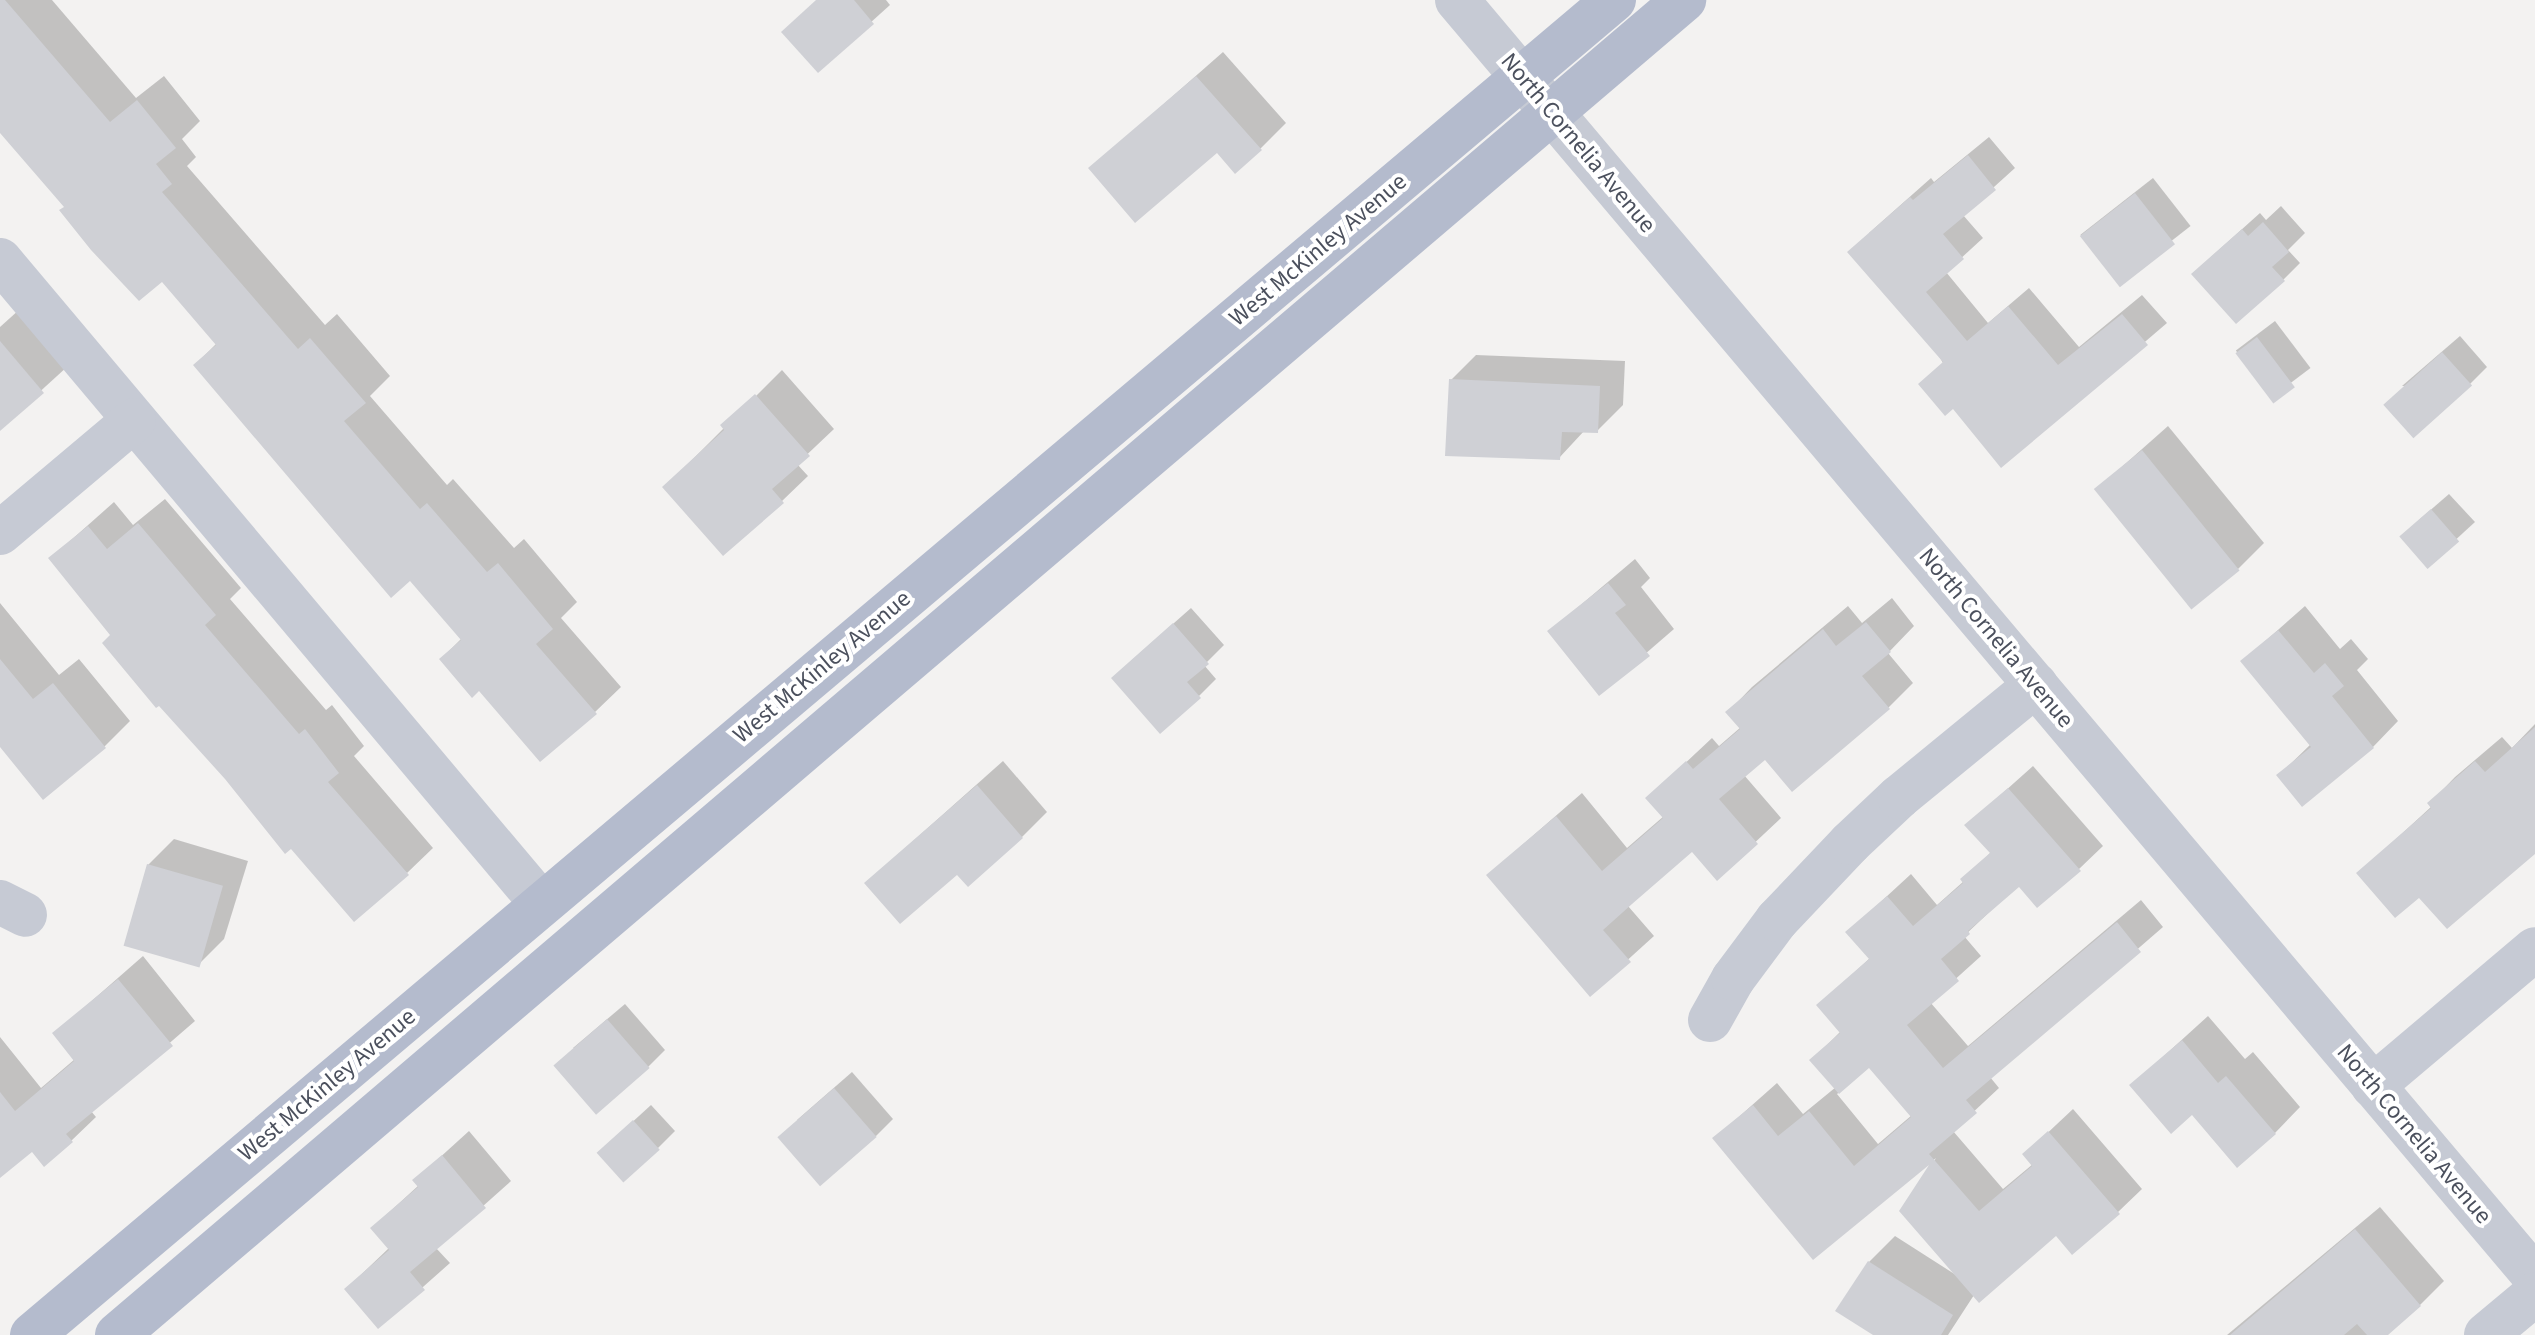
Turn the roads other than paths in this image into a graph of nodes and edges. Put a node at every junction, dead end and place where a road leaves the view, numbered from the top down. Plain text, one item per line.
1 (1457, 0) edge
2 (1614, 0) edge
3 (1684, 0) edge
4 (1523, 77) junction
5 (1553, 111) junction
6 (0, 260) edge
7 (134, 420) junction
8 (0, 533) edge
9 (2036, 685) junction
10 (541, 903) junction
11 (2535, 949) edge
12 (1710, 1020) dead end
13 (2373, 1086) junction
14 (2535, 1277) edge
15 (2535, 1294) edge
16 (32, 1335) edge
17 (117, 1335) edge
18 (2486, 1335) edge

1 - 4 street, North Cornelia Avenue
2 - 4 main road, West McKinley Avenue
3 - 5 main road, West McKinley Avenue
4 - 5 street, North Cornelia Avenue
4 - 10 main road, West McKinley Avenue
5 - 9 street, North Cornelia Avenue
5 - 17 main road, West McKinley Avenue
6 - 7 street
7 - 8 street
7 - 10 street
9 - 12 street
9 - 13 street, North Cornelia Avenue
10 - 16 main road, West McKinley Avenue
11 - 13 street
13 - 14 street, North Cornelia Avenue
15 - 18 street

